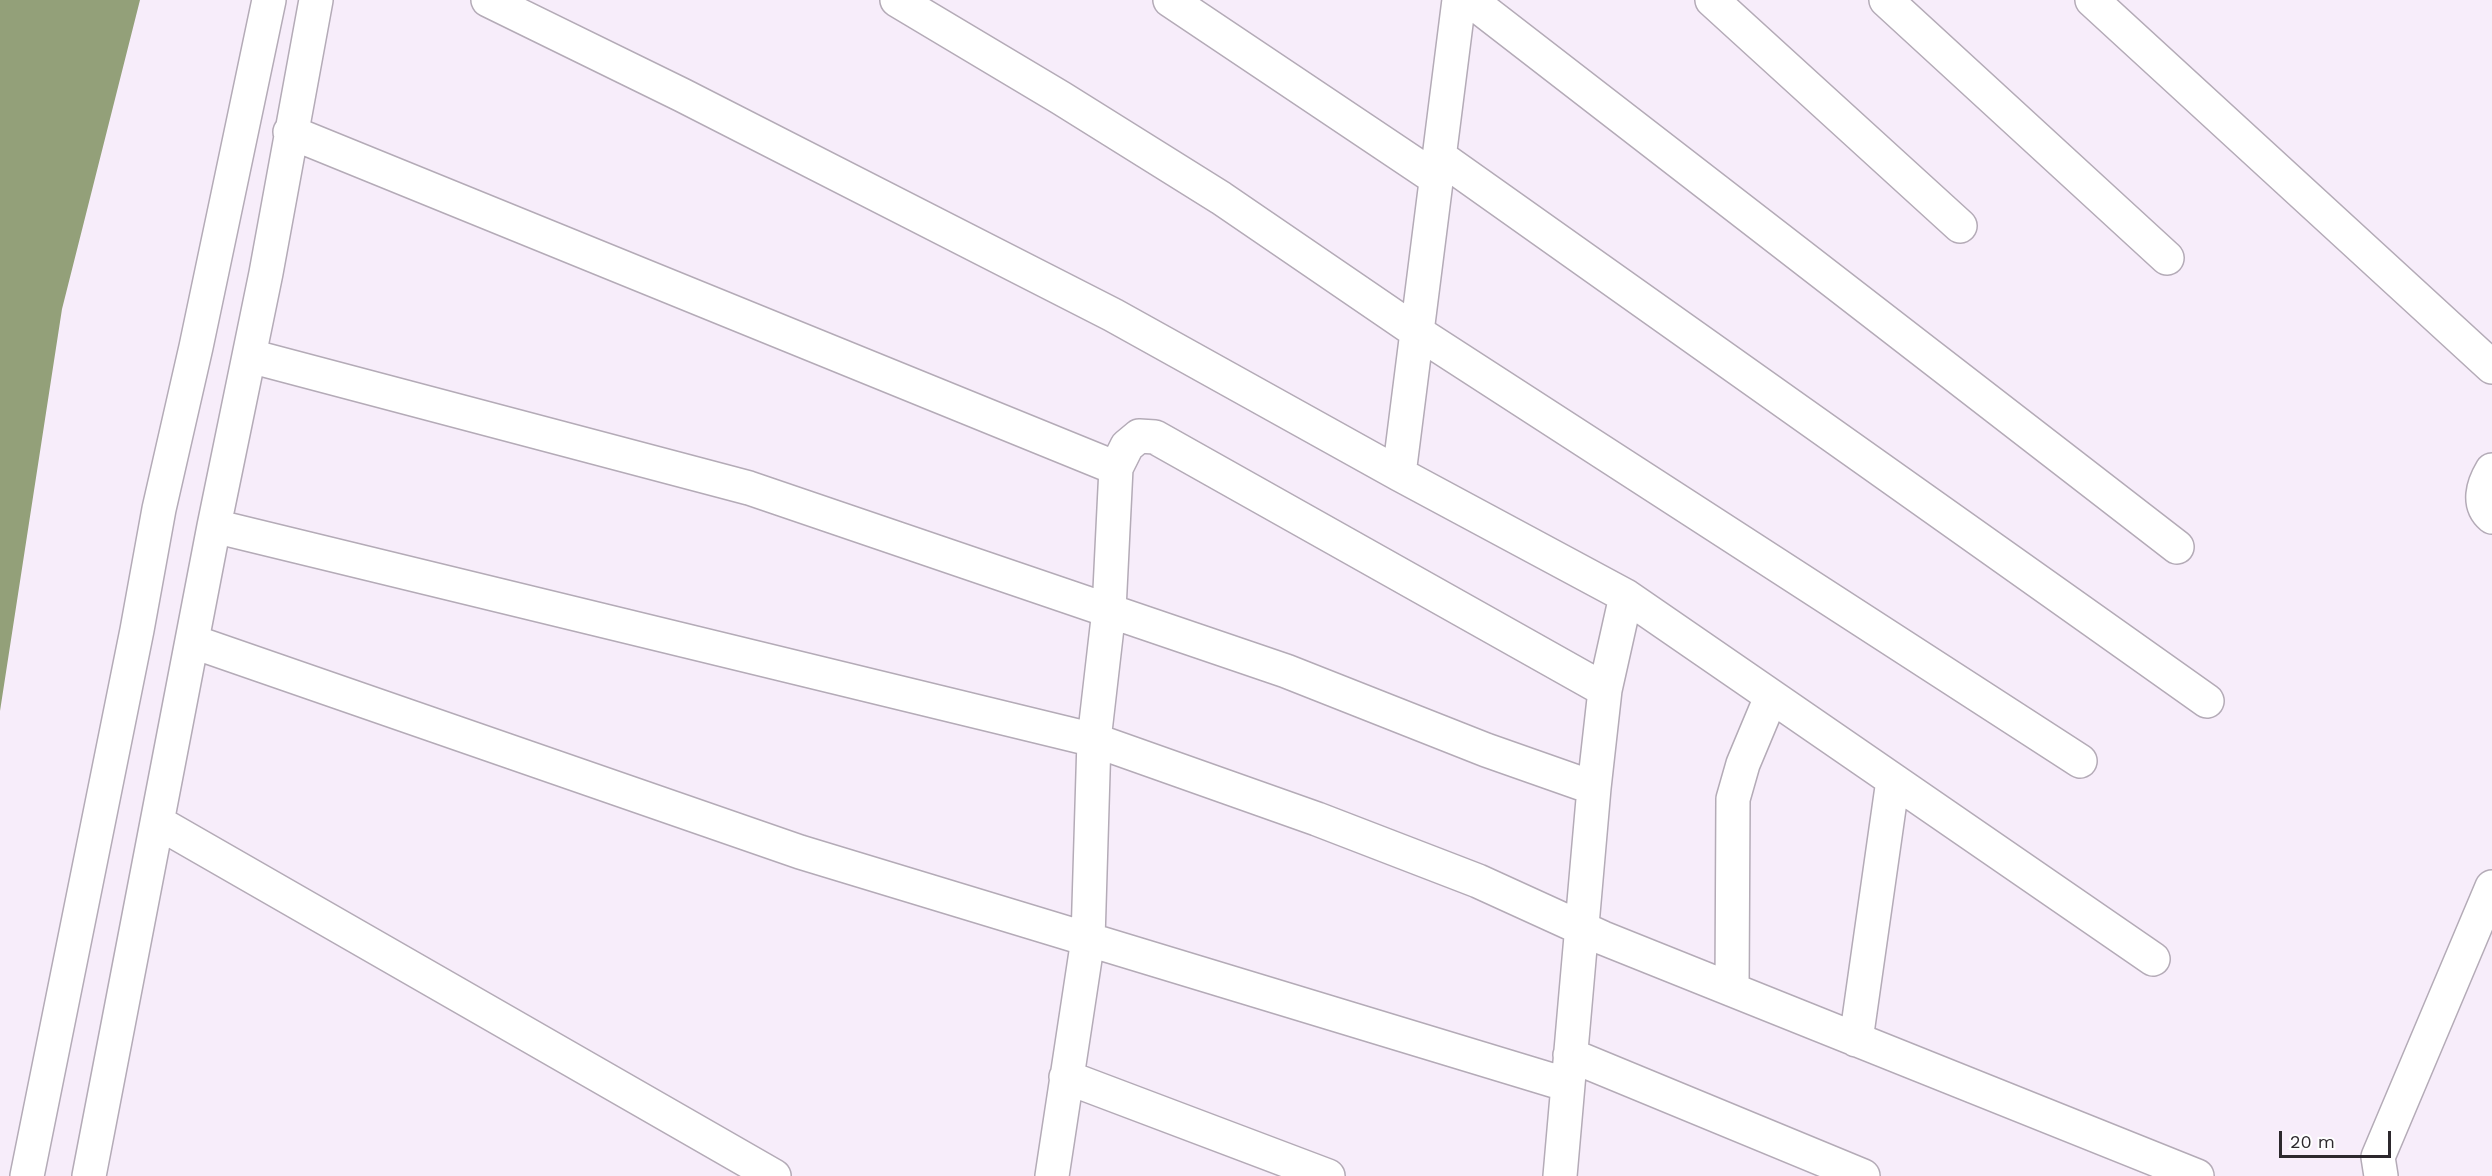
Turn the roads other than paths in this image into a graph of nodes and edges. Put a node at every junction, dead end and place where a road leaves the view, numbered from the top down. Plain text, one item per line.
1 (269, 0) edge
2 (316, 0) edge
3 (488, 0) edge
4 (897, 0) edge
5 (1170, 0) edge
6 (1712, 0) edge
7 (1886, 0) edge
8 (2092, 0) edge
9 (1456, 4) edge
10 (290, 132) junction
11 (1438, 168) junction
12 (1960, 225) dead end
13 (2167, 258) dead end
14 (1417, 332) junction
15 (250, 356) junction
16 (2492, 366) edge
17 (1116, 468) junction
18 (2492, 470) edge
19 (1399, 474) junction
20 (2492, 517) edge
21 (214, 526) junction
22 (2177, 548) dead end
23 (1626, 596) junction
24 (1109, 610) junction
25 (194, 642) junction
26 (1605, 690) junction
27 (1771, 697) junction
28 (2207, 701) dead end
29 (1094, 740) junction
30 (2080, 761) dead end
31 (1893, 780) junction
32 (1594, 788) junction
33 (159, 823) junction
34 (2492, 887) edge
35 (1580, 928) junction
36 (1088, 939) junction
37 (2153, 959) dead end
38 (1731, 990) junction
39 (1856, 1040) junction
40 (1569, 1070) junction
41 (1066, 1077) junction
42 (27, 1176) edge
43 (89, 1176) edge
44 (774, 1176) edge
45 (1052, 1176) edge
46 (1328, 1176) edge
47 (1560, 1176) edge
48 (1863, 1176) edge
49 (2197, 1176) edge
50 (2381, 1176) edge

1 - 42 street
2 - 10 street
3 - 19 street
4 - 14 street
5 - 11 street
6 - 12 street
7 - 13 street
8 - 16 street
9 - 11 street
9 - 22 street
10 - 15 street
10 - 17 street
11 - 14 street
11 - 28 street
14 - 19 street
14 - 30 street
15 - 21 street
15 - 24 street
17 - 24 street
17 - 26 street
18 - 20 street
19 - 23 street
21 - 25 street
21 - 29 street
23 - 26 street
23 - 27 street
24 - 29 street
24 - 32 street
25 - 33 street
25 - 36 street
26 - 32 street
27 - 31 street
27 - 38 street
29 - 35 street
29 - 36 street
31 - 37 street
31 - 39 street
32 - 35 street
33 - 43 street
33 - 44 street
34 - 50 street
35 - 38 street
35 - 40 street
36 - 40 street
36 - 41 street
38 - 39 street
39 - 49 street
40 - 47 street
40 - 48 street
41 - 45 street
41 - 46 street

